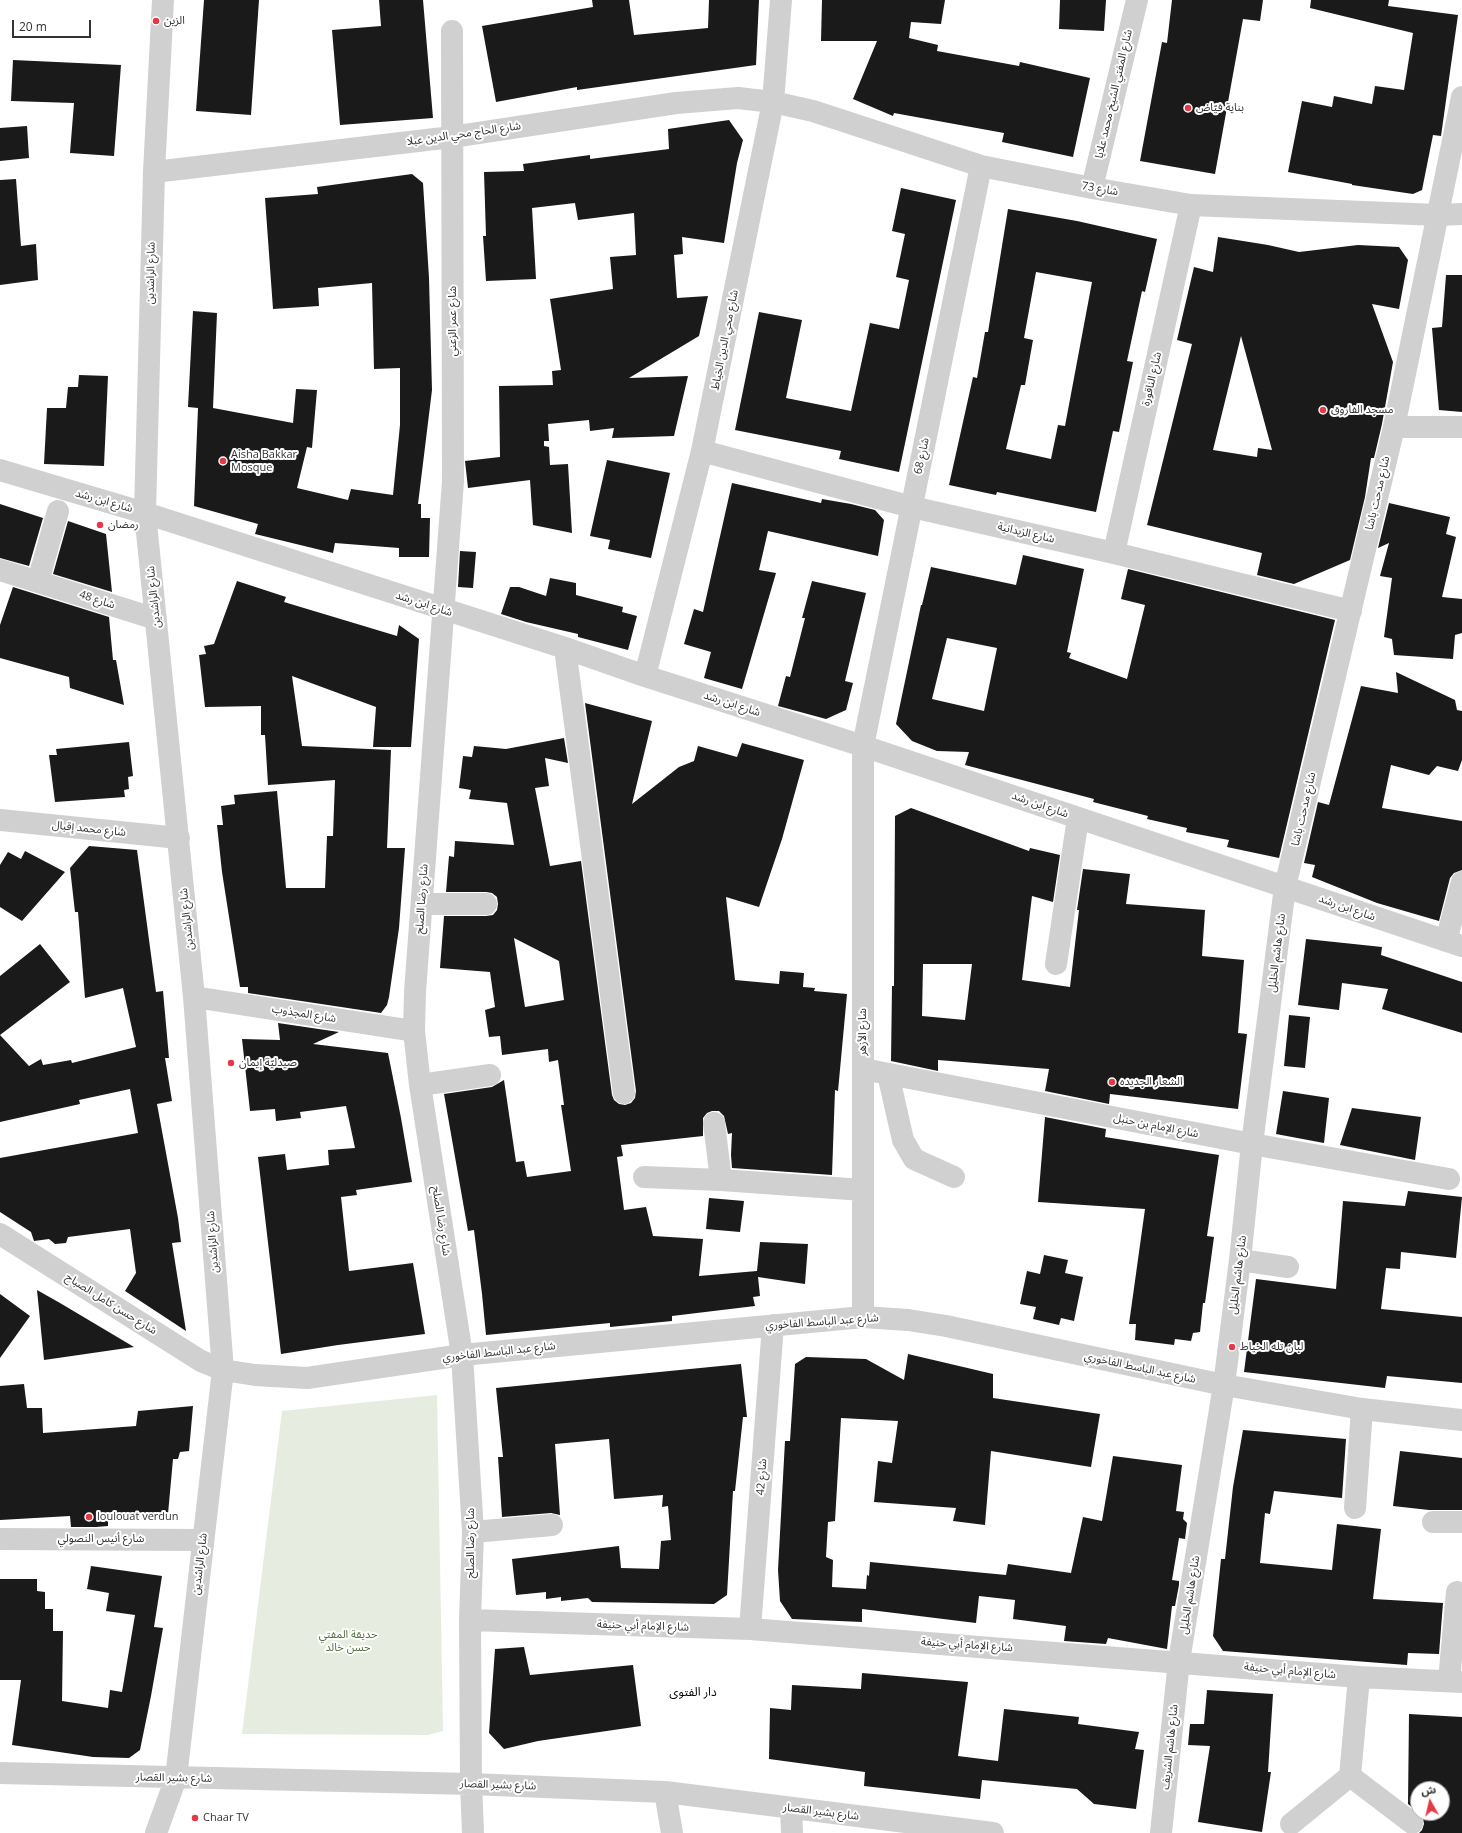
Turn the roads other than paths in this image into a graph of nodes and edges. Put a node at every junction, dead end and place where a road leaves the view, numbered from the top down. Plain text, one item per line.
1 (163, 0) edge
2 (781, 0) edge
3 (1137, 0) edge
4 (452, 31) dead end
5 (1462, 97) edge
6 (773, 102) junction
7 (452, 137) junction
8 (982, 166) junction
9 (154, 172) junction
10 (1092, 188) junction
11 (1191, 204) junction
12 (1462, 214) edge
13 (1438, 215) junction
14 (1394, 426) junction
15 (1462, 427) edge
16 (702, 451) junction
17 (0, 470) edge
18 (912, 507) junction
19 (58, 511) dead end
20 (145, 513) junction
21 (1114, 553) junction
22 (0, 570) edge
23 (38, 581) junction
24 (443, 610) junction
25 (1351, 610) junction
26 (156, 619) junction
27 (565, 648) junction
28 (645, 676) junction
29 (863, 746) junction
30 (1078, 818) junction
31 (0, 820) edge
32 (179, 838) junction
33 (1462, 882) edge
34 (1285, 887) junction
35 (422, 904) junction
36 (486, 904) dead end
37 (1454, 944) edge
38 (1056, 964) dead end
39 (194, 997) junction
40 (414, 1031) junction
41 (864, 1069) junction
42 (888, 1074) junction
43 (490, 1075) dead end
44 (420, 1085) junction
45 (624, 1093) dead end
46 (714, 1123) dead end
47 (1252, 1144) junction
48 (644, 1177) dead end
49 (954, 1177) dead end
50 (1449, 1179) dead end
51 (721, 1180) junction
52 (863, 1190) junction
53 (0, 1234) edge
54 (1240, 1260) junction
55 (1288, 1267) dead end
56 (864, 1317) junction
57 (773, 1325) junction
58 (462, 1355) junction
59 (223, 1370) junction
60 (1224, 1385) junction
61 (1362, 1409) junction
62 (1462, 1420) edge
63 (1355, 1508) dead end
64 (1433, 1522) dead end
65 (1462, 1522) edge
66 (552, 1525) dead end
67 (473, 1532) junction
68 (0, 1538) edge
69 (202, 1540) junction
70 (1457, 1592) dead end
71 (470, 1620) junction
72 (750, 1629) junction
73 (1179, 1661) junction
74 (1359, 1676) junction
75 (1455, 1682) edge
76 (0, 1773) edge
77 (1350, 1776) junction
78 (176, 1778) junction
79 (471, 1784) junction
80 (665, 1792) junction
81 (791, 1808) junction
82 (1412, 1823) dead end
83 (1291, 1824) dead end
84 (156, 1833) edge
85 (473, 1833) edge
86 (672, 1833) edge
87 (792, 1833) edge
88 (993, 1833) edge
89 (1161, 1833) edge

1 - 9 street, شارع الراشدين
2 - 6 street, شارع محي الدين الخياط
3 - 10 street, شارع المفتي الشيخ محمد علايا
4 - 7 street, شارع عمر الزعني
5 - 13 street, شارع مدحت باشا
6 - 7 street, شارع الحاج محي الدين عبلا
6 - 8 street, شارع 73
6 - 16 street, شارع محي الدين الخياط
7 - 9 street, شارع الحاج محي الدين عبلا
7 - 24 street, شارع عمر الزعني
8 - 10 street, شارع 73
8 - 18 street, شارع 68
9 - 20 street, شارع الراشدين
10 - 11 street, شارع 73
11 - 13 street, شارع 73
11 - 21 street, شارع الناقورة
12 - 13 street, شارع 73
13 - 14 street, شارع مدحت باشا
14 - 15 street
14 - 25 street, شارع مدحت باشا
16 - 18 street, شارع الزيدانية
16 - 28 street, شارع محي الدين الخياط
17 - 20 street, شارع ابن رشد
18 - 21 street, شارع الزيدانية
18 - 29 street, شارع 68
19 - 23 street
20 - 24 street, شارع ابن رشد
20 - 26 street, شارع الراشدين
21 - 25 street, شارع الزيدانية
22 - 23 street, شارع 48
23 - 26 street, شارع 48
24 - 27 street, شارع ابن رشد
24 - 35 street, شارع رضا الصلح
25 - 34 street, شارع مدحت باشا
26 - 32 street, شارع الراشدين
27 - 28 street, شارع ابن رشد
27 - 45 street
28 - 29 street, شارع ابن رشد
29 - 30 street, شارع ابن رشد
29 - 41 street, شارع الأزهر
30 - 34 street, شارع ابن رشد
30 - 38 street
31 - 32 street, شارع محمد إقبال
32 - 39 street, شارع الراشدين
33 - 37 street
34 - 37 street, شارع ابن رشد
34 - 47 street, شارع هاشم الخليل
35 - 36 street
35 - 40 street, شارع رضا الصلح
39 - 40 street, شارع المجذوب
39 - 59 street, شارع الراشدين
40 - 44 street, شارع رضا الصلح
41 - 42 street, شارع الإمام بن حنبل
41 - 52 street, شارع الأزهر
42 - 47 street, شارع الإمام بن حنبل
42 - 49 street
43 - 44 street
44 - 58 street, شارع رضا الصلح
46 - 51 street
47 - 50 street, شارع الإمام بن حنبل
47 - 54 street, شارع هاشم الخليل
48 - 51 street
51 - 52 street
52 - 56 street, شارع الأزهر
53 - 59 street, شارع حسن كامل الصباح
54 - 55 street
54 - 60 street, شارع هاشم الخليل
56 - 57 street, شارع عبد الباسط الفاخوري
56 - 60 street, شارع عبد الباسط الفاخوري
57 - 58 street, شارع عبد الباسط الفاخوري
57 - 72 street, شارع 42
58 - 59 street, شارع عبد الباسط الفاخوري
58 - 67 street, شارع رضا الصلح
59 - 69 street, شارع الراشدين
60 - 61 street, شارع عبد الباسط الفاخوري
60 - 73 street, شارع هاشم الخليل
61 - 62 street, شارع عبد الباسط الفاخوري
61 - 63 street
64 - 65 street
66 - 67 street
67 - 71 street, شارع رضا الصلح
68 - 69 street, شارع أنيس النصولي
69 - 78 street, شارع الراشدين
70 - 75 street
71 - 72 street, شارع الإمام أبي حنيفة
71 - 79 street, شارع رضا الصلح
72 - 73 street, شارع الإمام أبي حنيفة
73 - 74 street, شارع الإمام أبي حنيفة
73 - 89 street, شارع هاشم الشريف
74 - 75 street, شارع الإمام أبي حنيفة
74 - 77 street
76 - 78 street, شارع بشير القصار
77 - 82 street
77 - 83 street
78 - 79 street, شارع بشير القصار
78 - 84 street, شارع الراشدين
79 - 80 street, شارع بشير القصار
79 - 85 street, شارع رضا الصلح
80 - 81 street, شارع بشير القصار
80 - 86 street
81 - 87 street
81 - 88 street, شارع بشير القصار

